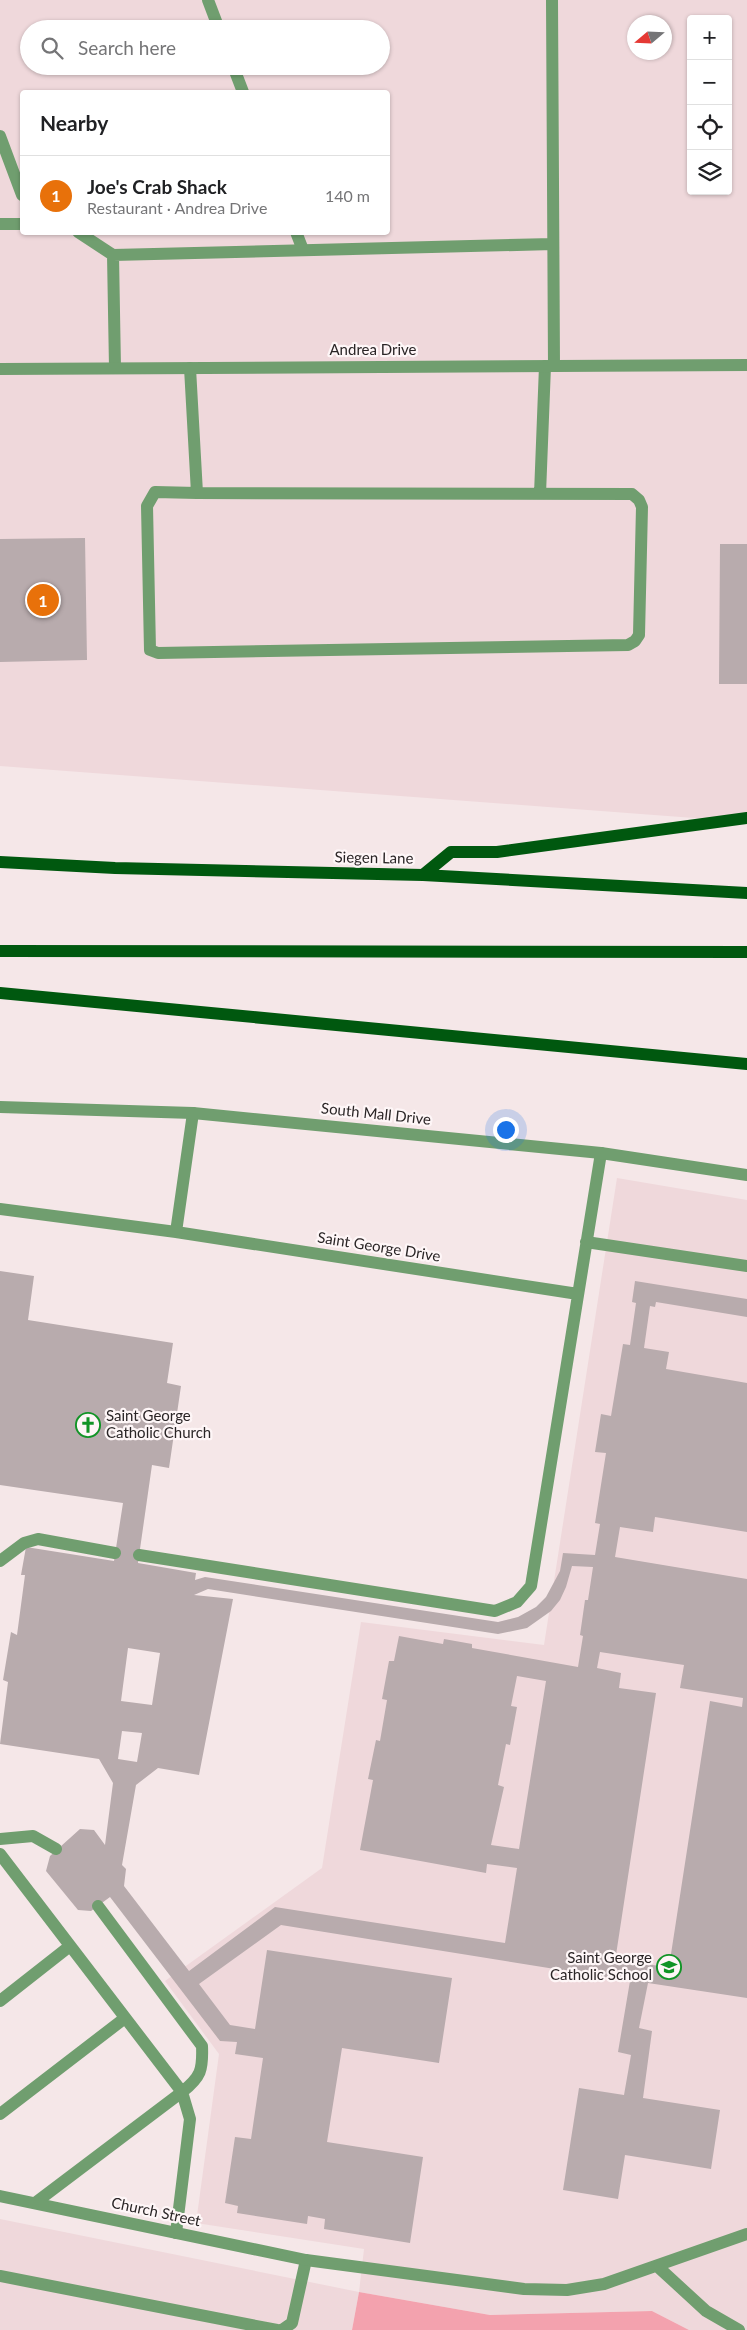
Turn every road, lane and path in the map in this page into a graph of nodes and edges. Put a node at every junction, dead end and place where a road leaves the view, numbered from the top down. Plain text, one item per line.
1 (208, 0) edge
2 (552, 0) edge
3 (216, 20) edge
4 (236, 75) edge
5 (242, 90) edge
6 (0, 136) edge
7 (20, 190) edge
8 (0, 224) edge
9 (20, 224) edge
10 (83, 235) edge
11 (297, 235) edge
12 (553, 244) junction
13 (303, 250) junction
14 (113, 255) junction
15 (747, 365) edge
16 (549, 366) junction
17 (115, 368) junction
18 (190, 368) junction
19 (0, 369) edge
20 (197, 493) junction
21 (540, 494) junction
22 (747, 818) edge
23 (0, 862) edge
24 (423, 875) junction
25 (747, 893) edge
26 (0, 951) edge
27 (747, 952) edge
28 (0, 993) edge
29 (747, 1064) edge
30 (0, 1107) edge
31 (193, 1113) junction
32 (601, 1153) junction
33 (747, 1175) edge
34 (0, 1210) edge
35 (176, 1232) junction
36 (586, 1242) junction
37 (747, 1266) edge
38 (578, 1294) junction
39 (115, 1553) dead end
40 (139, 1555) dead end
41 (0, 1561) edge
42 (0, 1839) edge
43 (56, 1849) dead end
44 (1, 1856) edge
45 (98, 1906) dead end
46 (70, 1946) junction
47 (0, 2001) edge
48 (125, 2018) junction
49 (182, 2092) junction
50 (0, 2114) edge
51 (0, 2196) edge
52 (35, 2203) junction
53 (176, 2233) junction
54 (747, 2234) edge
55 (306, 2260) junction
56 (657, 2266) junction
57 (0, 2276) edge
58 (277, 2330) edge
59 (282, 2330) edge
60 (739, 2330) edge

1 - 3 street
2 - 12 street
4 - 5 street
6 - 7 street
8 - 9 street
10 - 14 street
11 - 13 street
12 - 13 street
12 - 16 street
13 - 14 street
14 - 17 street
15 - 16 street, Andrea Drive
16 - 18 street, Andrea Drive
16 - 21 street
17 - 18 street, Andrea Drive
17 - 19 street, Andrea Drive
18 - 20 street
20 - 21 street
20 - 21 street
22 - 24 main road
23 - 24 main road, Siegen Lane
24 - 25 main road, Siegen Lane
26 - 27 main road
28 - 29 main road
30 - 31 street, South Mall Drive
31 - 32 street, South Mall Drive
31 - 35 street
32 - 33 street, South Mall Drive
32 - 36 street
34 - 35 street, Saint George Drive
35 - 38 street, Saint George Drive
36 - 37 street
36 - 38 street
38 - 40 street
39 - 41 street
42 - 43 street
44 - 46 street
45 - 49 street
46 - 47 street
46 - 48 street
48 - 49 street
48 - 50 street
49 - 52 street
49 - 53 street
51 - 52 street, Church Street
52 - 53 street, Church Street
53 - 55 street, Church Street
54 - 56 street, Church Street
55 - 56 street, Church Street
55 - 59 street
56 - 60 street
57 - 58 street

